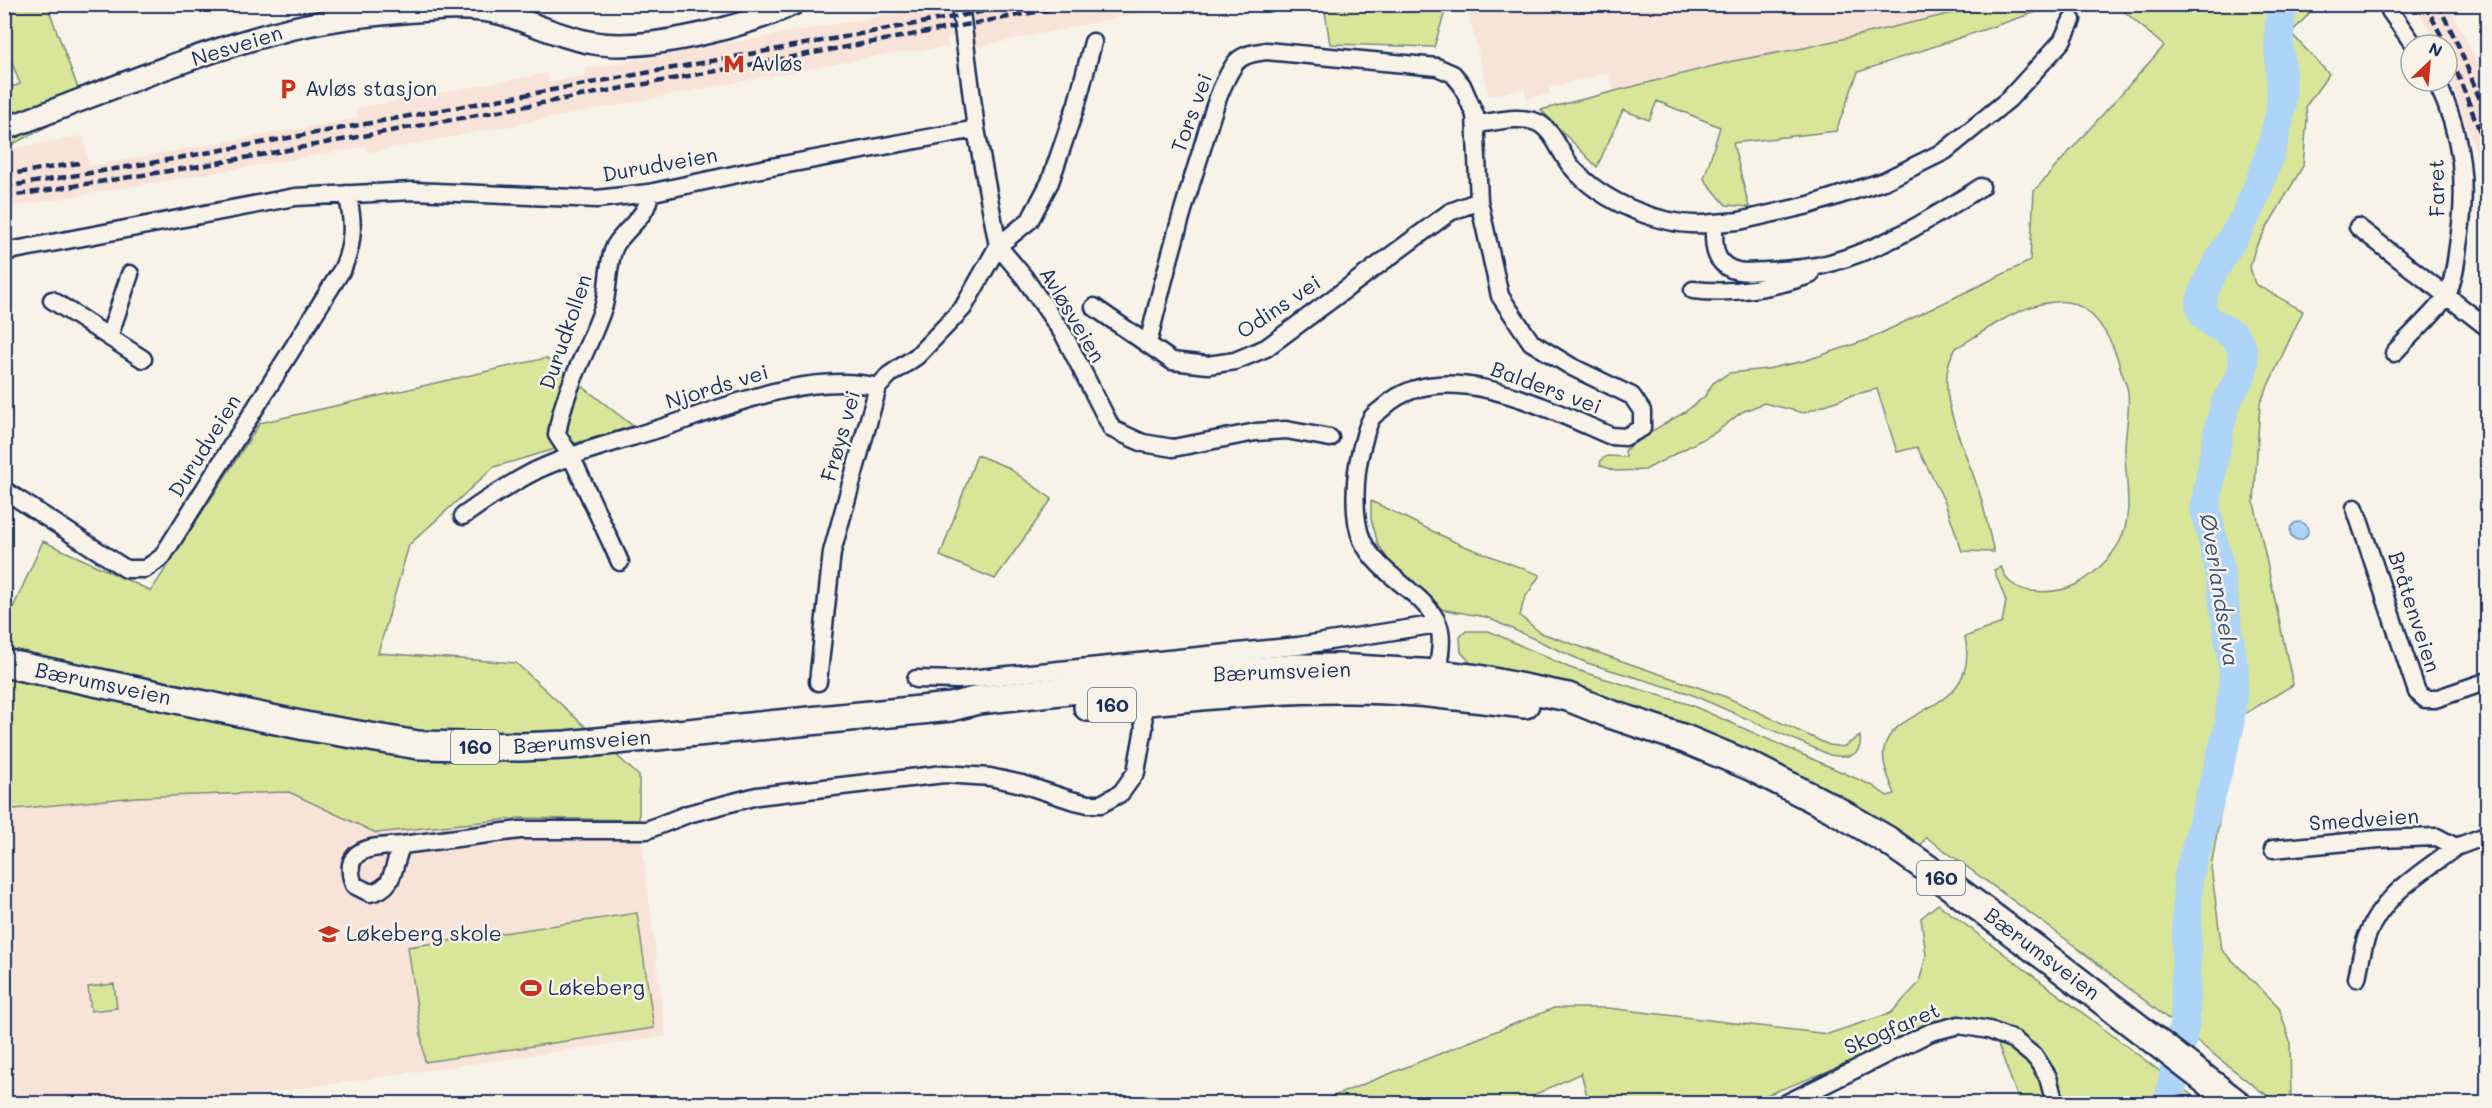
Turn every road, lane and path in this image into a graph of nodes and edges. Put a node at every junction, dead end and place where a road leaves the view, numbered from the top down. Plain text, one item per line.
1 (793, 4) edge
2 (960, 4) edge
3 (2390, 11) dead end
4 (2072, 20) dead end
5 (2406, 33) edge
6 (1093, 42) dead end
7 (2442, 93) edge
8 (1477, 124) junction
9 (4, 129) edge
10 (976, 129) junction
11 (1981, 187) dead end
12 (649, 193) junction
13 (347, 194) junction
14 (1479, 201) junction
15 (1714, 223) junction
16 (2358, 228) dead end
17 (998, 246) junction
18 (4, 252) edge
19 (1814, 266) junction
20 (130, 274) dead end
21 (1694, 290) dead end
22 (2446, 296) junction
23 (52, 300) dead end
24 (1094, 307) dead end
25 (2487, 328) edge
26 (109, 337) junction
27 (1148, 344) junction
28 (2394, 352) dead end
29 (143, 359) dead end
30 (878, 387) junction
31 (1330, 438) dead end
32 (571, 456) junction
33 (4, 490) edge
34 (2355, 508) dead end
35 (464, 516) dead end
36 (620, 562) dead end
37 (1438, 624) junction
38 (4, 663) edge
39 (916, 679) dead end
40 (2487, 681) edge
41 (818, 682) dead end
42 (1436, 683) junction
43 (1141, 693) junction
44 (2487, 835) edge
45 (402, 845) dead end
46 (2456, 847) junction
47 (2273, 849) dead end
48 (2357, 978) dead end
49 (1785, 1104) edge
50 (2055, 1104) edge
51 (2237, 1104) edge

1 - 9 street, Nesveien
2 - 10 street, Avløsveien
3 - 5 street
4 - 15 street
6 - 17 street
7 - 22 street, Faret
8 - 14 street, Balders vei
8 - 15 street
8 - 27 street, Tors vei
10 - 12 street, Durudveien
10 - 17 street, Avløsveien
11 - 19 street
12 - 13 street, Durudveien
12 - 32 street, Durudkollen
13 - 18 street, Durudveien
13 - 33 street, Durudveien
14 - 27 street, Odins vei
14 - 37 street, Balders vei
15 - 19 street
16 - 22 street
17 - 30 street, Frøys vei
17 - 31 street, Avløsveien
19 - 21 street
20 - 26 street
22 - 25 street
22 - 28 street, Faret
23 - 26 street
24 - 27 street, Odins vei
26 - 29 street
30 - 32 street, Njords vei
30 - 41 street, Frøys vei
32 - 35 street, Njords vei
32 - 36 street
34 - 40 street, Bråtenveien
37 - 39 street, Bærumsveien
37 - 42 street
38 - 43 main road, Bærumsveien / 160
42 - 43 main road, Bærumsveien / 160
42 - 51 main road, Bærumsveien / 160
43 - 45 street
44 - 46 street
46 - 47 street, Smedveien
46 - 48 street
49 - 50 street, Skogfaret

